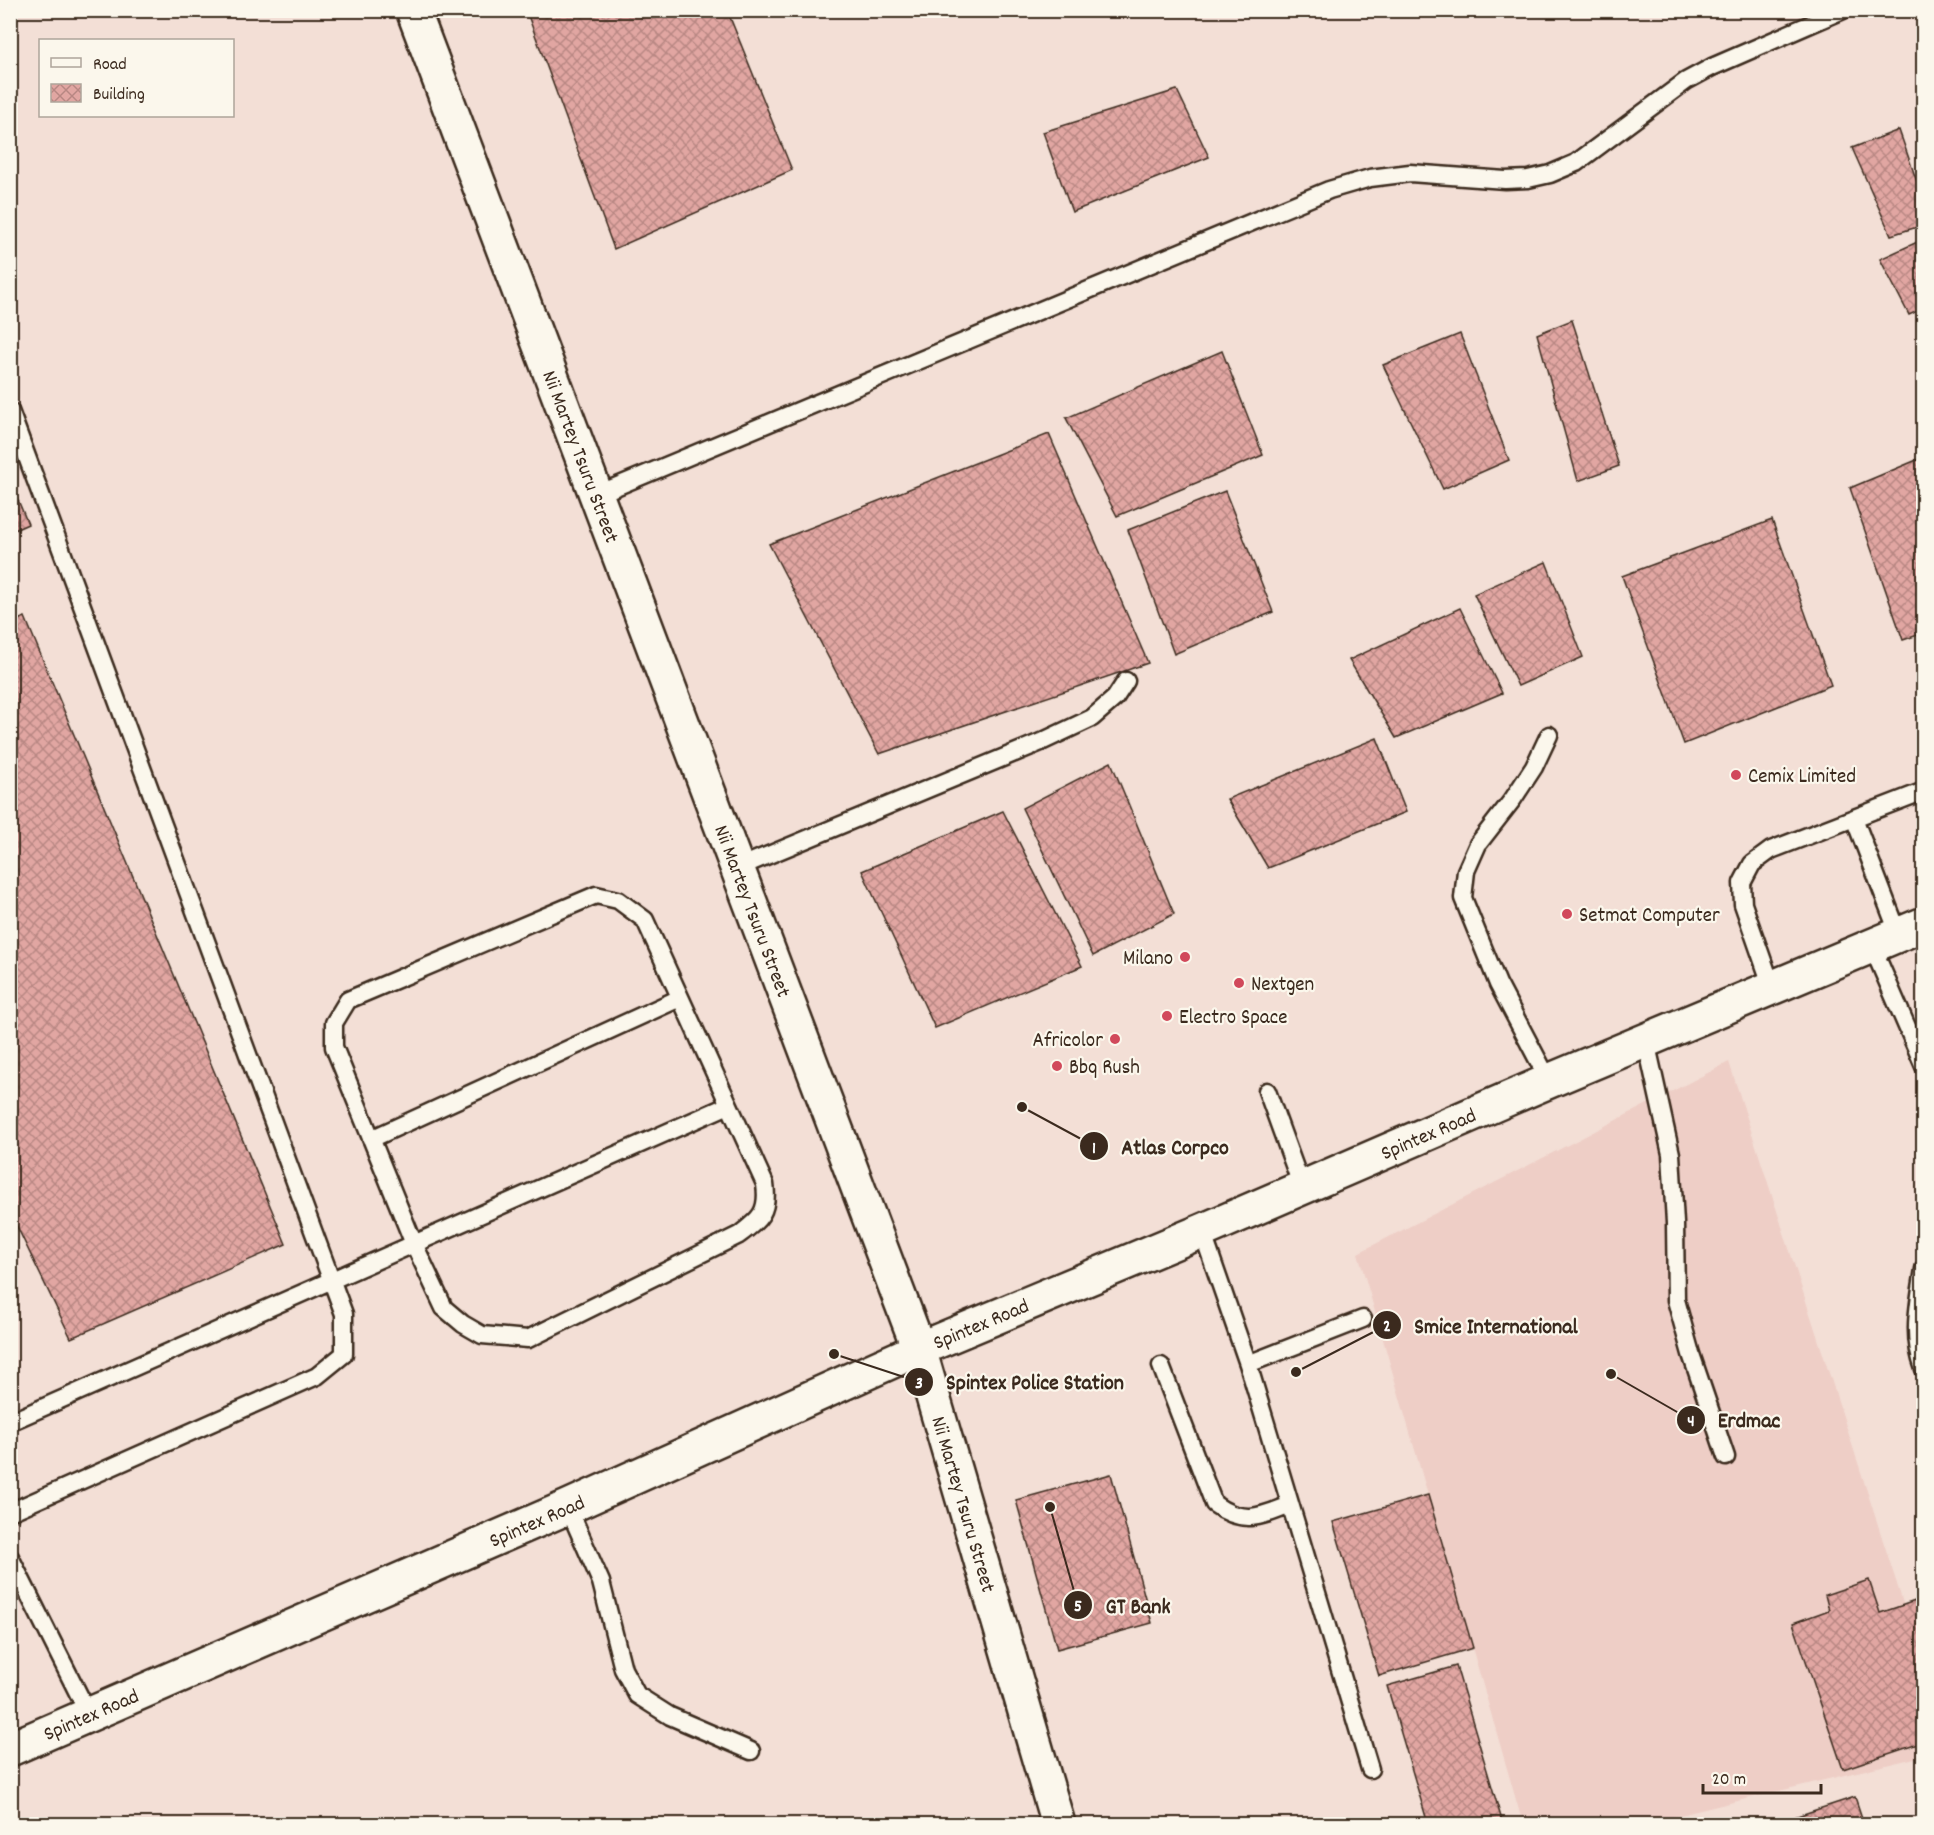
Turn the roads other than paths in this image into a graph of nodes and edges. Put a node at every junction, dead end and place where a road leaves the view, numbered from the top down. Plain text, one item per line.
1 (413, 10) edge
2 (1843, 10) edge
3 (10, 411) edge
4 (596, 495) junction
5 (1126, 681) dead end
6 (1549, 735) dead end
7 (1923, 791) edge
8 (1854, 818) junction
9 (737, 868) junction
10 (1898, 935) edge
11 (1772, 987) junction
12 (680, 998) junction
13 (1646, 1041) junction
14 (1923, 1066) edge
15 (1549, 1081) junction
16 (1267, 1090) dead end
17 (729, 1105) junction
18 (371, 1139) junction
19 (1302, 1187) junction
20 (1202, 1231) junction
21 (414, 1244) junction
22 (1923, 1269) edge
23 (331, 1281) junction
24 (1363, 1319) dead end
25 (919, 1349) junction
26 (1248, 1364) junction
27 (1161, 1366) dead end
28 (1923, 1369) edge
29 (10, 1422) edge
30 (1726, 1457) dead end
31 (1290, 1506) junction
32 (568, 1507) junction
33 (10, 1512) edge
34 (10, 1557) edge
35 (89, 1715) junction
36 (10, 1749) edge
37 (751, 1751) dead end
38 (1370, 1768) dead end
39 (1058, 1824) edge

1 - 4 main road, Nii Martey Tsuru Street
2 - 4 lane
3 - 23 lane
4 - 9 main road, Nii Martey Tsuru Street
5 - 9 lane
6 - 15 lane
7 - 8 lane
8 - 10 lane
8 - 11 lane
9 - 25 main road, Nii Martey Tsuru Street
10 - 11 main road, Spintex Road
10 - 14 lane
11 - 13 main road, Spintex Road
12 - 17 lane
12 - 18 lane
12 - 18 lane
13 - 15 main road, Spintex Road
13 - 30 lane
15 - 19 main road, Spintex Road
16 - 19 lane
17 - 21 lane
17 - 21 lane
18 - 21 lane
19 - 20 main road, Spintex Road
20 - 25 main road, Spintex Road
20 - 26 lane
21 - 23 lane
22 - 28 lane
23 - 29 lane
23 - 33 lane
24 - 26 lane
25 - 32 main road, Spintex Road
25 - 39 main road, Nii Martey Tsuru Street
26 - 31 lane
27 - 31 lane
31 - 38 lane
32 - 35 main road, Spintex Road
32 - 37 lane
34 - 35 lane
35 - 36 main road, Spintex Road

